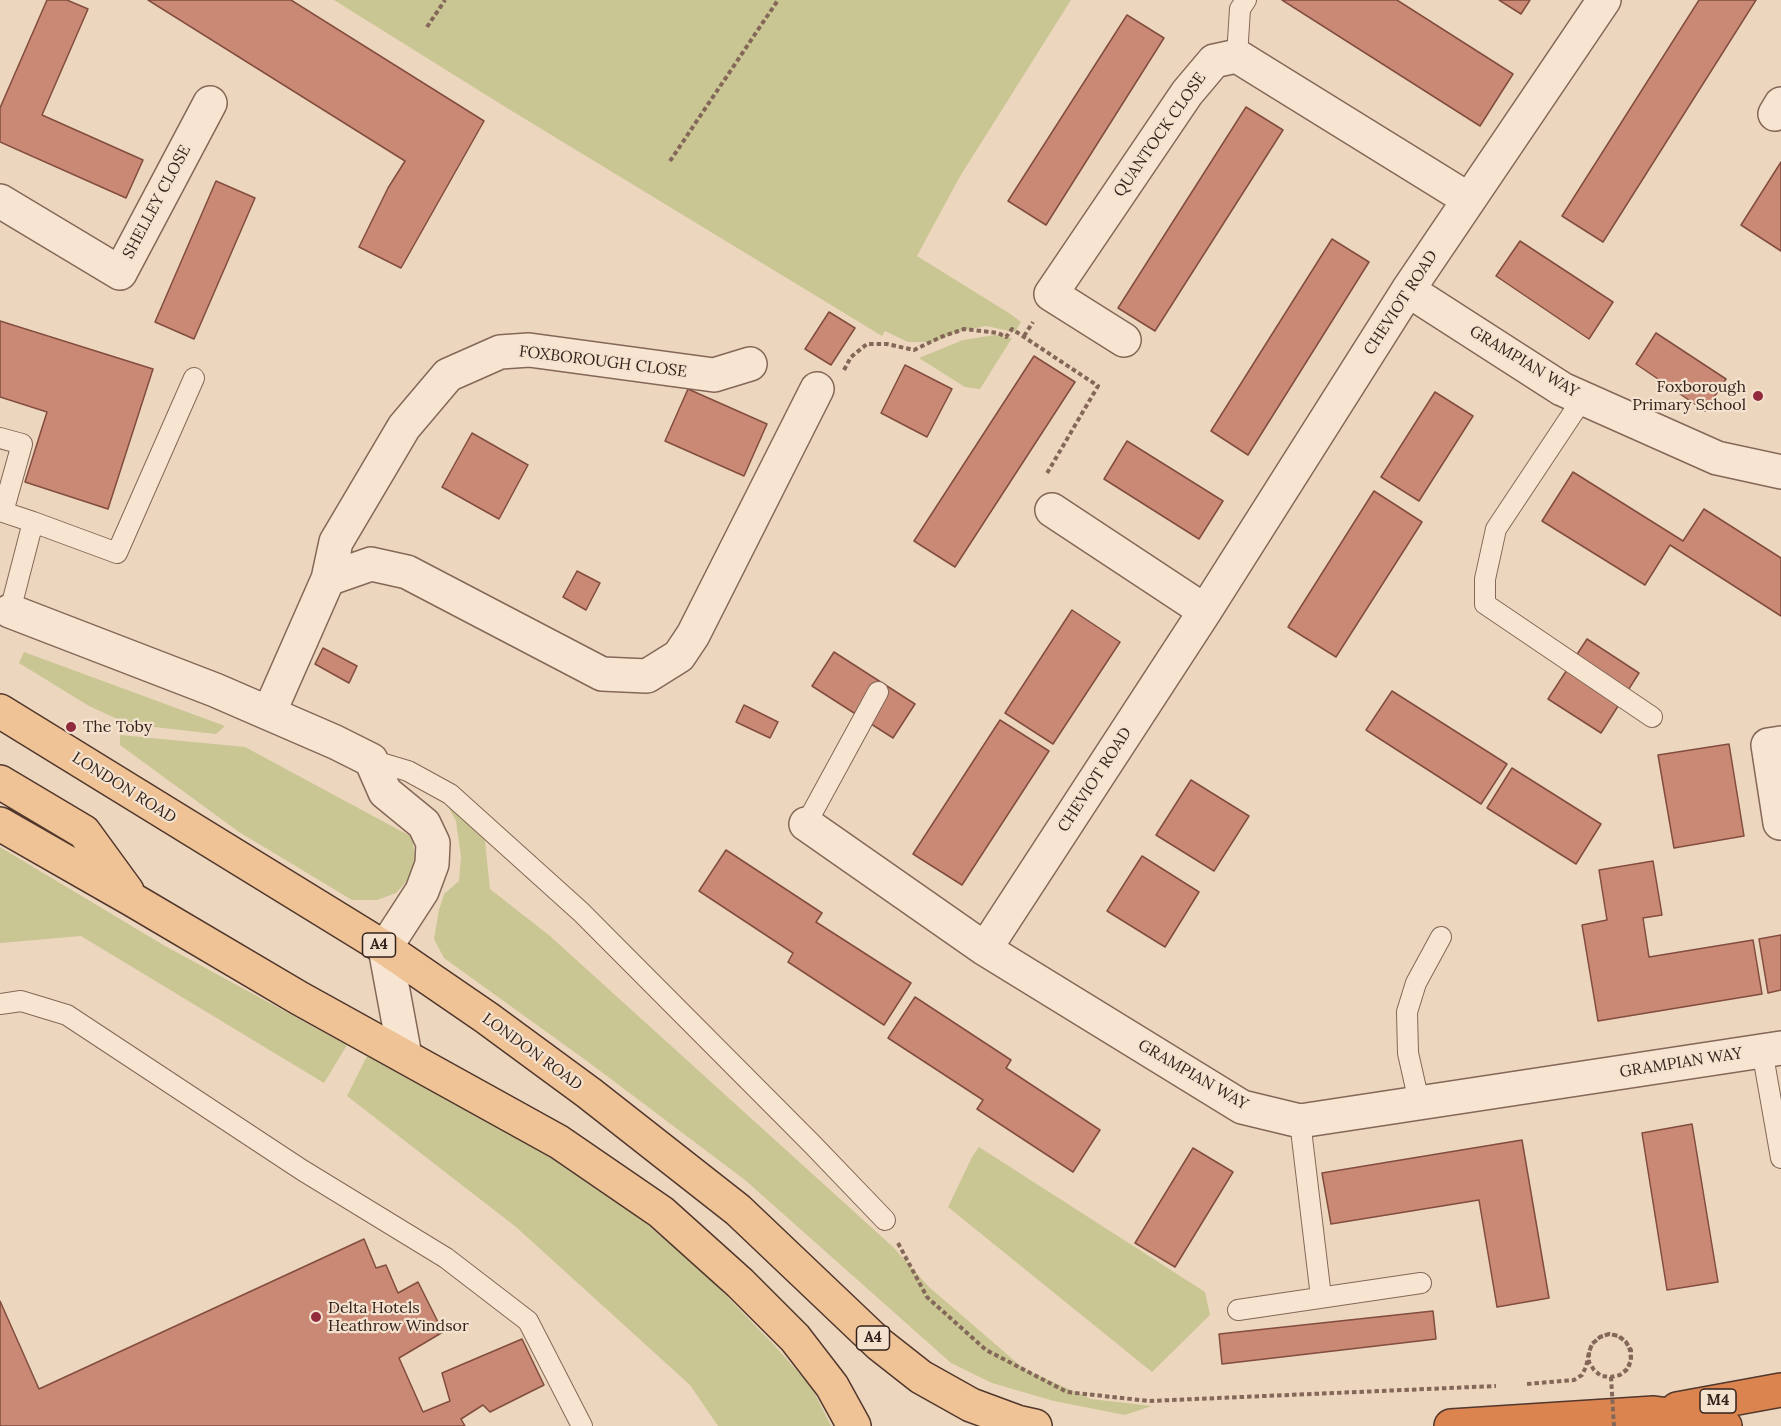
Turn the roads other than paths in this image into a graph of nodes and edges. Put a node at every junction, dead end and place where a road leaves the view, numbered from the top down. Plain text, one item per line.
1 (1245, 0) edge
2 (1604, 0) edge
3 (1237, 57) junction
4 (210, 103) dead end
5 (1468, 199) junction
6 (0, 201) edge
7 (1408, 290) junction
8 (1124, 340) dead end
9 (750, 364) dead end
10 (194, 378) dead end
11 (817, 389) road end
12 (1583, 398) junction
13 (0, 438) edge
14 (1781, 472) edge
15 (1052, 510) road end
16 (2, 512) edge
17 (33, 522) junction
18 (328, 579) junction
19 (10, 611) joint
20 (1205, 611) junction
21 (878, 692) dead end
22 (0, 711) edge
23 (269, 713) junction
24 (1652, 717) dead end
25 (1781, 743) edge
26 (371, 760) junction
27 (0, 782) edge
28 (1780, 823) edge
29 (0, 824) edge
30 (807, 824) joint
31 (133, 900) junction
32 (1441, 937) dead end
33 (385, 948) junction
34 (985, 949) junction
35 (0, 1004) edge
36 (1772, 1049) edge
37 (405, 1056) junction
38 (1419, 1102) junction
39 (1299, 1121) junction
40 (1781, 1158) edge
41 (885, 1220) road end
42 (1421, 1284) dead end
43 (1321, 1298) junction
44 (1238, 1310) dead end
45 (1781, 1390) edge
46 (1654, 1413) junction
47 (582, 1426) edge
48 (854, 1426) edge
49 (1035, 1426) edge
50 (1451, 1426) edge
51 (1725, 1426) edge

1 - 3 lane
2 - 5 street, CHEVIOT ROAD
3 - 5 street
3 - 8 street, QUANTOCK CLOSE
4 - 6 street, SHELLEY CLOSE
5 - 7 street, CHEVIOT ROAD
7 - 12 street, GRAMPIAN WAY
7 - 20 street, CHEVIOT ROAD
9 - 18 street, FOXBOROUGH CLOSE
10 - 17 lane
11 - 18 street
12 - 14 street, GRAMPIAN WAY
12 - 24 lane
13 - 16 lane
15 - 20 street
16 - 17 lane
17 - 19 lane
18 - 23 street, FOXBOROUGH CLOSE
19 - 23 street
20 - 34 street, CHEVIOT ROAD
21 - 30 lane
22 - 33 main road, LONDON ROAD / A4
23 - 26 street
25 - 28 street
26 - 33 street
26 - 41 lane
27 - 31 main road
29 - 31 main road
30 - 34 street, GRAMPIAN WAY
31 - 37 main road
32 - 38 lane
33 - 37 street
33 - 49 main road, LONDON ROAD / A4
34 - 39 street, GRAMPIAN WAY
35 - 47 lane
36 - 38 street, GRAMPIAN WAY
36 - 40 lane
37 - 48 main road
38 - 39 street, GRAMPIAN WAY
39 - 43 lane
42 - 43 lane
43 - 44 lane
45 - 46 highway, M4
46 - 50 highway
46 - 51 highway

